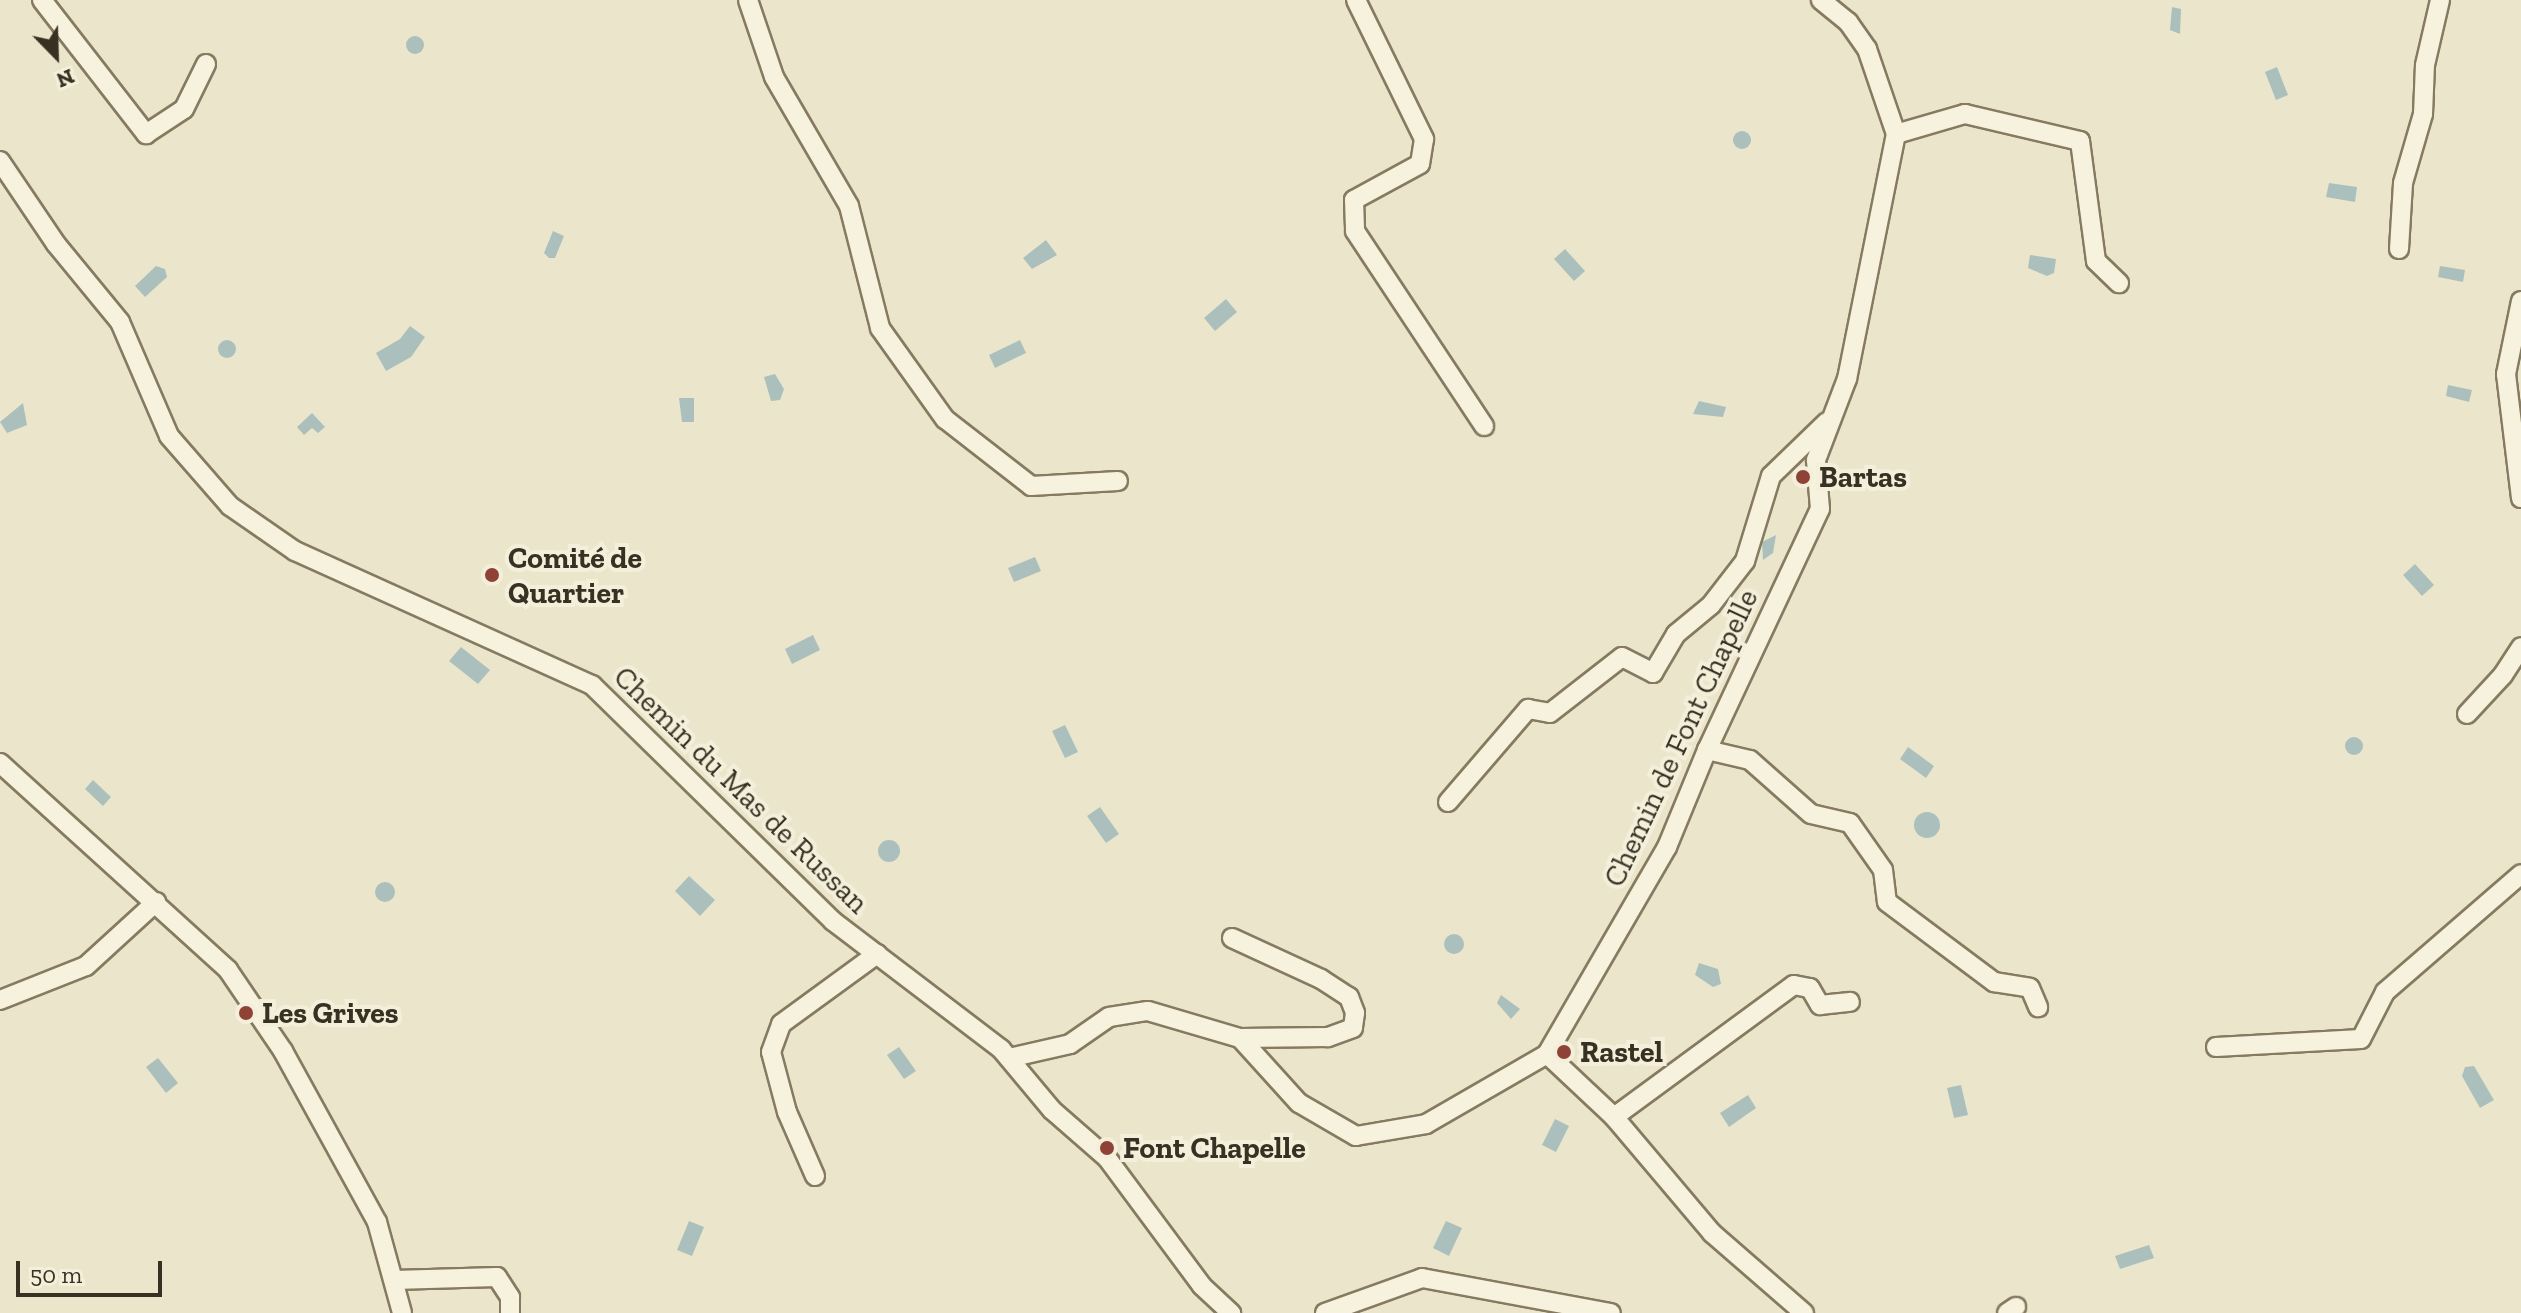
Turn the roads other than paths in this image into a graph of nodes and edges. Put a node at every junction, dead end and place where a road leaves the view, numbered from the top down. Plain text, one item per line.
1 (42, 0) edge
2 (748, 0) edge
3 (1356, 0) edge
4 (1821, 0) edge
5 (2440, 0) edge
6 (206, 64) dead end
7 (1896, 134) junction
8 (0, 161) edge
9 (2399, 249) dead end
10 (2119, 283) dead end
11 (2521, 301) edge
12 (1832, 418) junction
13 (1484, 426) dead end
14 (1118, 481) dead end
15 (2521, 498) edge
16 (2521, 647) edge
17 (2467, 714) dead end
18 (1707, 750) junction
19 (0, 763) edge
20 (1448, 802) dead end
21 (2521, 874) edge
22 (156, 902) junction
23 (1232, 938) dead end
24 (877, 954) junction
25 (0, 1000) edge
26 (1850, 1002) dead end
27 (2038, 1007) dead end
28 (1240, 1038) junction
29 (2216, 1047) dead end
30 (1547, 1054) junction
31 (1009, 1058) junction
32 (1614, 1117) junction
33 (815, 1176) dead end
34 (394, 1280) junction
35 (402, 1313) edge
36 (510, 1313) edge
37 (1231, 1313) edge
38 (1325, 1313) edge
39 (1611, 1313) edge
40 (1804, 1313) edge

1 - 6 street
2 - 14 street
3 - 13 street
4 - 7 street
5 - 9 street
7 - 10 street
7 - 12 street, Chemin de Font Chapelle
8 - 24 street, Chemin du Mas de Russan
11 - 15 street
12 - 18 street, Chemin de Font Chapelle
12 - 20 street
16 - 17 street
18 - 27 street
18 - 30 street, Chemin de Font Chapelle
19 - 22 street
21 - 29 street
22 - 25 street
22 - 34 street
23 - 28 street
24 - 31 street, Chemin du Mas de Russan
24 - 33 street
26 - 32 street
28 - 30 street, Chemin de Font Chapelle
28 - 31 street
30 - 32 street
31 - 37 street, Chemin du Mas de Russan
32 - 40 street
34 - 35 street
34 - 36 street
38 - 39 street

